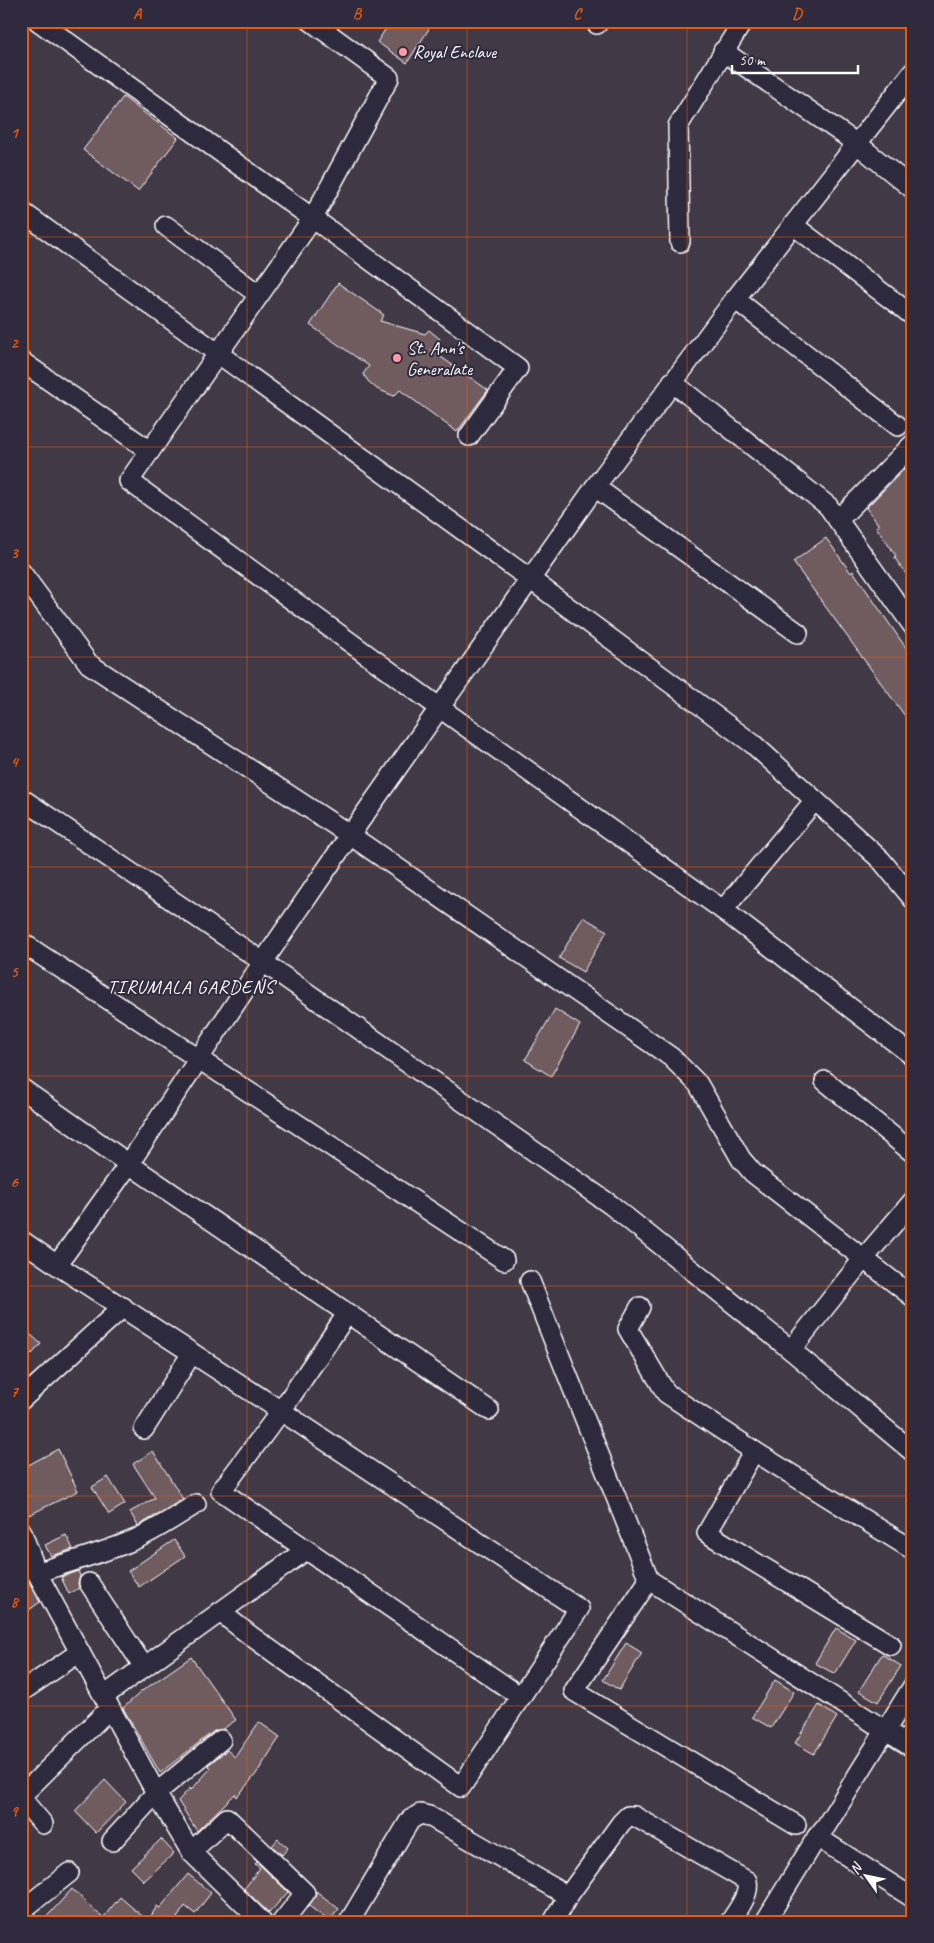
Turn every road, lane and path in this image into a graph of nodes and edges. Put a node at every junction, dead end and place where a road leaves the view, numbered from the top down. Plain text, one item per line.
1 (38, 21) edge
2 (311, 21) edge
3 (742, 21) edge
4 (723, 51) junction
5 (913, 72) edge
6 (856, 144) junction
7 (913, 189) edge
8 (21, 211) edge
9 (313, 218) junction
10 (793, 225) junction
11 (166, 226) dead end
12 (680, 242) dead end
13 (259, 295) junction
14 (734, 299) junction
15 (913, 316) edge
16 (218, 353) junction
17 (21, 361) edge
18 (672, 382) junction
19 (898, 426) dead end
20 (469, 436) dead end
21 (913, 444) edge
22 (150, 451) junction
23 (595, 486) junction
24 (838, 520) junction
25 (21, 572) edge
26 (530, 579) junction
27 (913, 626) edge
28 (798, 633) dead end
29 (440, 708) junction
30 (21, 798) edge
31 (815, 800) junction
32 (350, 835) junction
33 (913, 899) edge
34 (723, 910) junction
35 (21, 942) edge
36 (263, 962) junction
37 (913, 1056) edge
38 (199, 1060) junction
39 (825, 1081) dead end
40 (21, 1088) edge
41 (913, 1153) edge
42 (129, 1164) junction
43 (913, 1201) edge
44 (21, 1240) edge
45 (864, 1258) junction
46 (504, 1260) dead end
47 (57, 1265) junction
48 (530, 1281) dead end
49 (913, 1297) edge
50 (123, 1307) junction
51 (640, 1307) dead end
52 (347, 1314) junction
53 (792, 1350) junction
54 (192, 1353) junction
55 (21, 1400) edge
56 (488, 1410) dead end
57 (281, 1411) junction
58 (144, 1429) dead end
59 (754, 1451) junction
60 (913, 1452) edge
61 (196, 1504) dead end
62 (21, 1530) edge
63 (306, 1550) junction
64 (913, 1550) edge
65 (37, 1573) junction
66 (649, 1580) junction
67 (89, 1583) dead end
68 (220, 1612) junction
69 (891, 1646) dead end
70 (80, 1652) junction
71 (144, 1667) junction
72 (913, 1686) edge
73 (21, 1692) edge
74 (521, 1697) junction
75 (107, 1702) junction
76 (884, 1730) junction
77 (221, 1740) dead end
78 (913, 1748) edge
79 (156, 1793) junction
80 (21, 1797) edge
81 (43, 1824) dead end
82 (796, 1825) dead end
83 (816, 1837) junction
84 (112, 1841) dead end
85 (191, 1852) junction
86 (69, 1873) dead end
87 (568, 1896) junction
88 (913, 1898) edge
89 (21, 1911) edge
90 (262, 1922) edge
91 (282, 1922) edge
92 (349, 1922) edge
93 (553, 1922) edge
94 (730, 1922) edge
95 (765, 1922) edge

1 - 9 street
2 - 9 street
3 - 4 street
4 - 6 street
4 - 12 street
5 - 6 street
6 - 7 street
6 - 10 street
8 - 16 street
9 - 13 street
9 - 20 street
10 - 14 street
10 - 15 street
11 - 13 street
13 - 16 street
14 - 18 street
14 - 19 street
16 - 22 street
16 - 26 street
17 - 22 street
18 - 23 street
18 - 24 street
21 - 24 street
22 - 29 street
23 - 26 street
23 - 28 street
24 - 27 street
25 - 32 street
26 - 29 street
26 - 31 street
29 - 32 street
29 - 34 street
30 - 36 street
31 - 33 street
31 - 34 street
32 - 36 street
32 - 45 street
34 - 37 street
35 - 38 street
36 - 38 street
36 - 53 street
38 - 42 street
38 - 46 street
39 - 41 street
40 - 42 street
42 - 47 street
42 - 52 street
43 - 45 street
44 - 47 street
45 - 49 street
45 - 53 street
47 - 50 street
48 - 66 street
50 - 54 street
50 - 55 street
51 - 59 street
52 - 56 street
52 - 57 street
53 - 60 street
54 - 57 street
54 - 58 street
57 - 63 street
57 - 74 street
59 - 64 street
59 - 69 street
61 - 65 street
62 - 65 street
63 - 68 street
63 - 74 street
65 - 70 street
66 - 76 street
66 - 82 street
67 - 71 street
68 - 71 street
68 - 74 street
70 - 73 street
70 - 75 street
71 - 75 street
72 - 76 street
75 - 79 street
75 - 80 street
76 - 78 street
76 - 83 street
77 - 79 street
79 - 84 street
79 - 85 street
80 - 81 street
83 - 88 street
83 - 95 street
85 - 90 street
85 - 91 street
86 - 89 street
87 - 92 street
87 - 93 street
87 - 94 street

